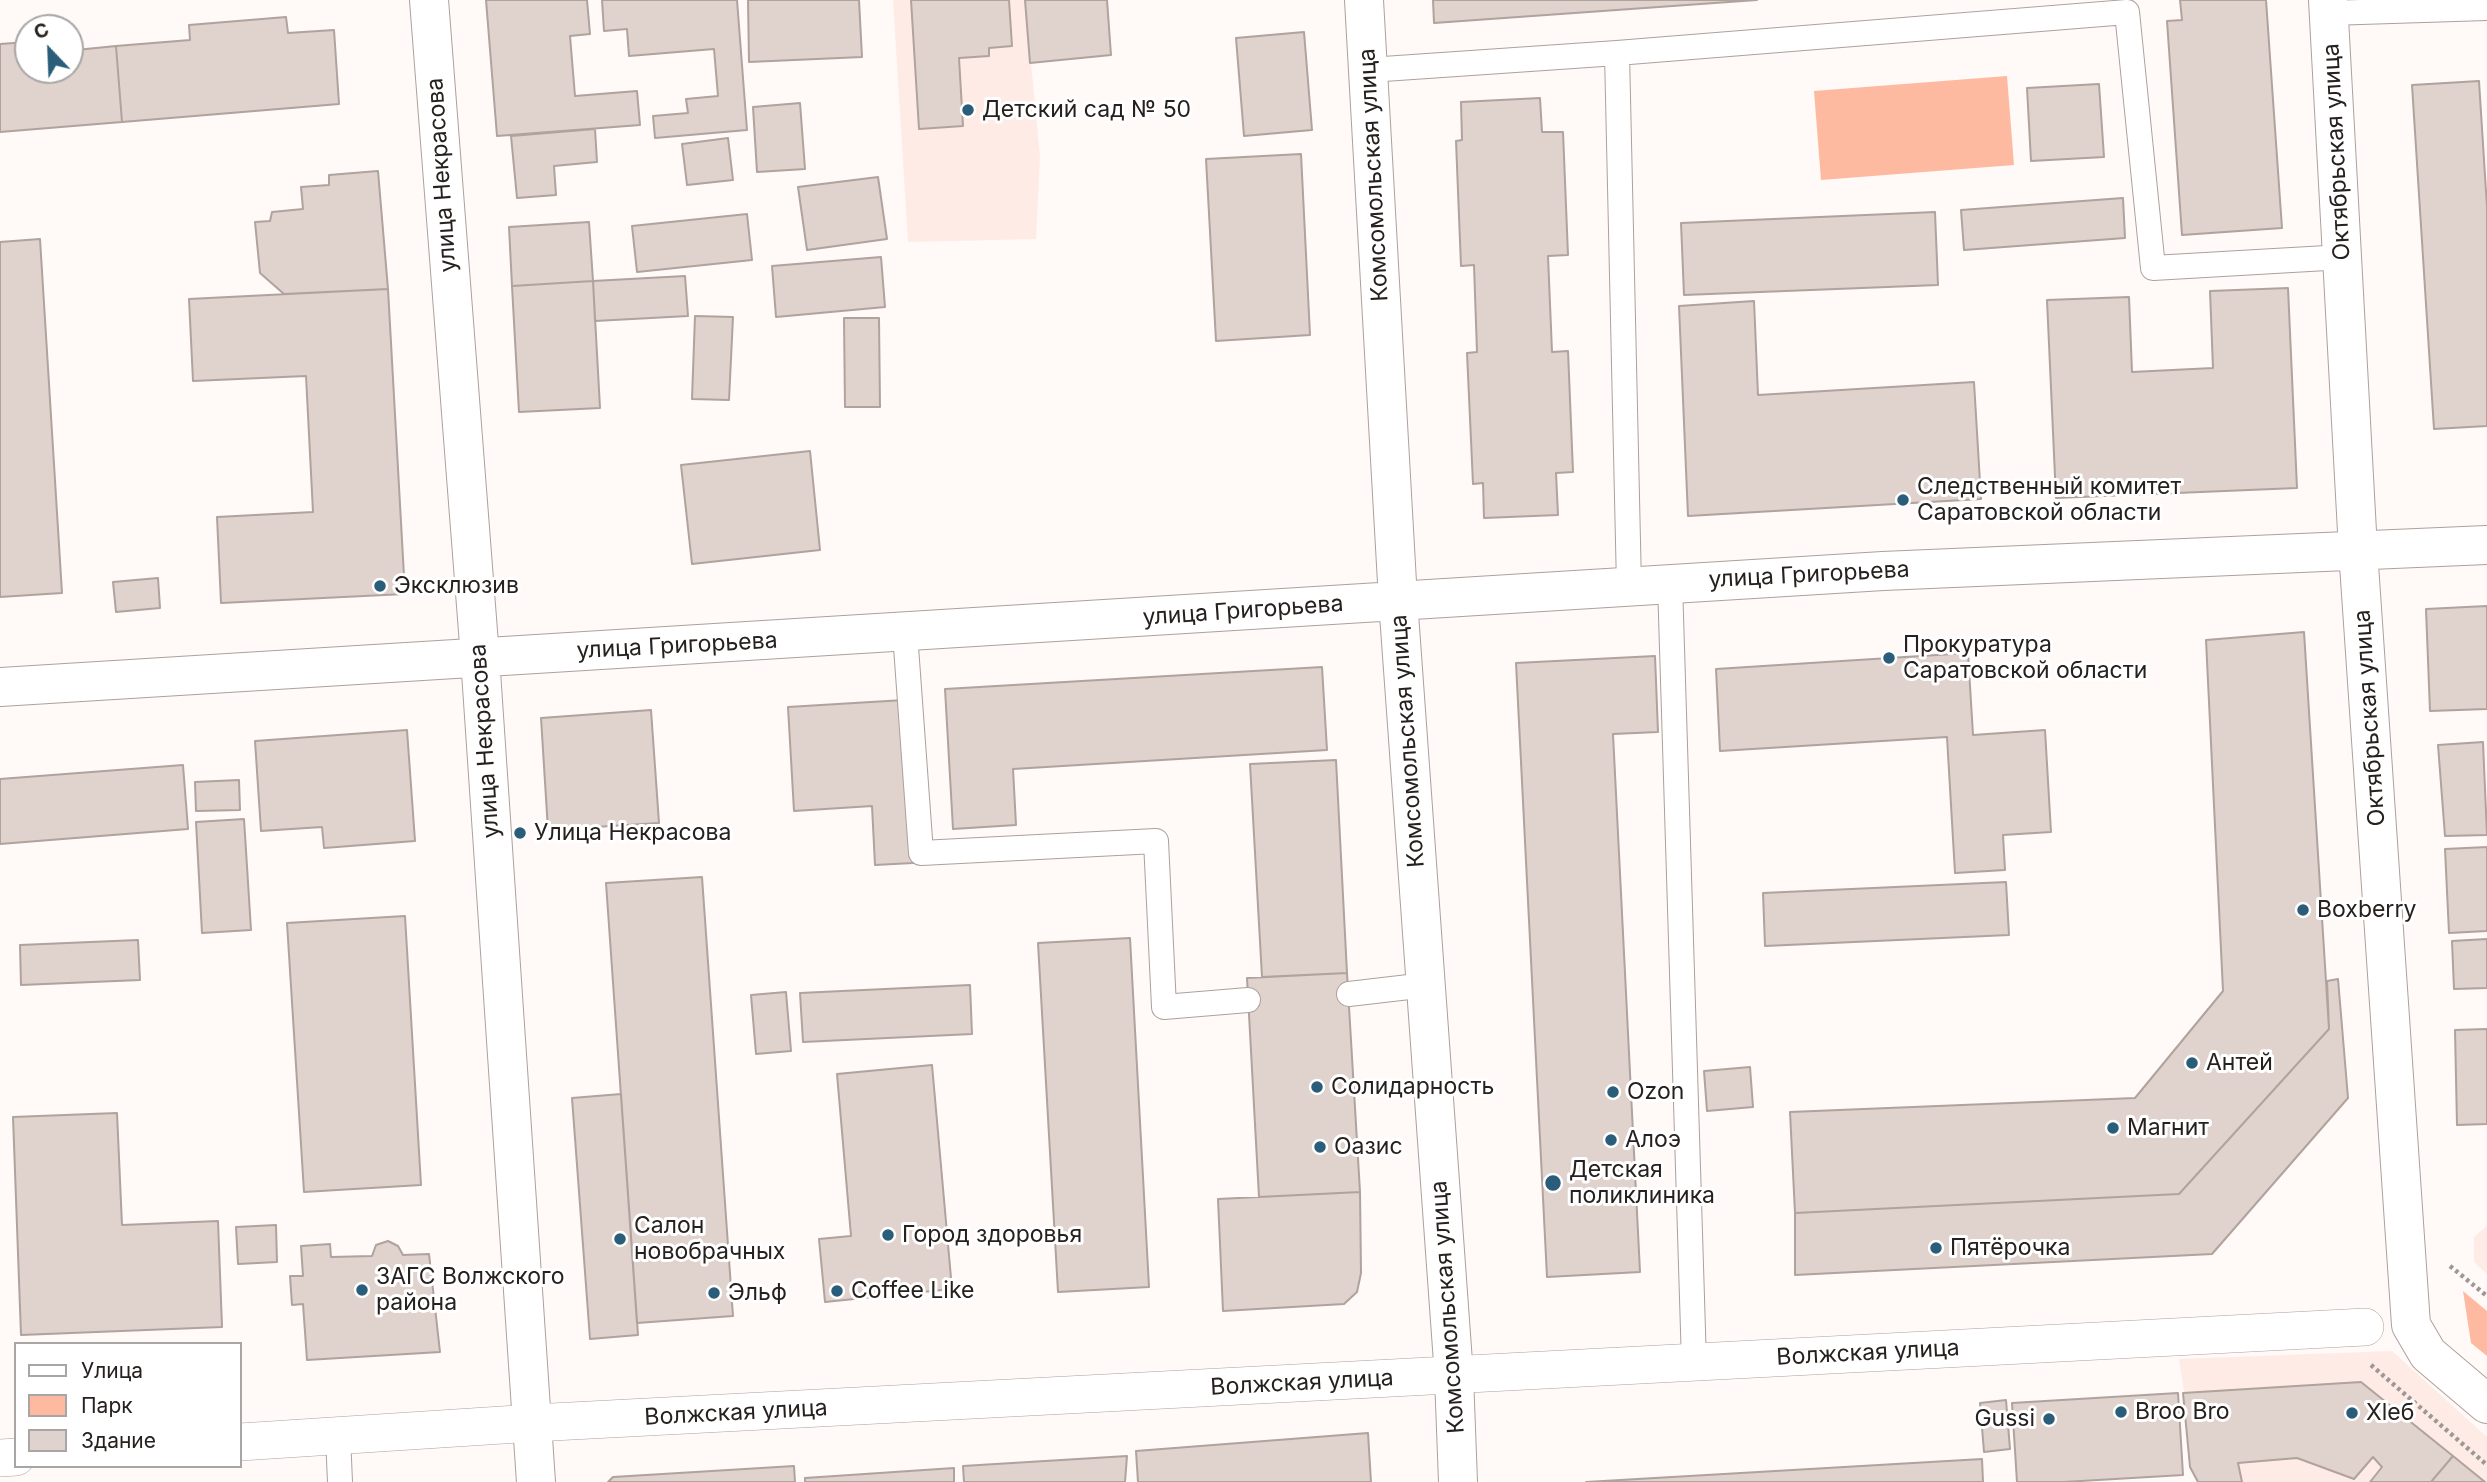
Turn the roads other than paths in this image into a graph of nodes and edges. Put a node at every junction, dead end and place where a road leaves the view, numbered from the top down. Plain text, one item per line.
1 (429, 0) edge
2 (1364, 0) edge
3 (2328, 6) edge
4 (2487, 8) edge
5 (1617, 53) junction
6 (1368, 70) junction
7 (2344, 257) junction
8 (2487, 545) edge
9 (2358, 550) junction
10 (1670, 583) junction
11 (1629, 586) junction
12 (1398, 600) junction
13 (905, 633) junction
14 (480, 657) junction
15 (0, 687) edge
16 (1426, 985) junction
17 (1349, 994) dead end
18 (1248, 1000) dead end
19 (2365, 1327) dead end
20 (1694, 1363) junction
21 (1454, 1376) junction
22 (2487, 1404) edge
23 (533, 1423) junction
24 (338, 1436) junction
25 (242, 1442) edge
26 (340, 1482) edge
27 (536, 1482) edge
28 (1458, 1482) edge

1 - 14 street, улица Некрасова
2 - 6 street, Комсомольская улица
3 - 4 lane
3 - 7 street, Октябрьская улица
5 - 6 lane
5 - 7 lane
5 - 11 lane
6 - 12 street, Комсомольская улица
7 - 9 street, Октябрьская улица
8 - 9 street, улица Григорьева
9 - 10 street, улица Григорьева
9 - 22 street, Октябрьская улица
10 - 11 street, улица Григорьева
10 - 20 lane
11 - 12 street, улица Григорьева
12 - 13 street, улица Григорьева
12 - 16 street, Комсомольская улица
13 - 14 street, улица Григорьева
13 - 18 lane
14 - 15 street, улица Григорьева
14 - 23 street, улица Некрасова
16 - 17 lane
16 - 21 street, Комсомольская улица
19 - 20 street, Волжская улица
20 - 21 street, Волжская улица
21 - 23 street, Волжская улица
21 - 28 street, Комсомольская улица
23 - 24 street, Волжская улица
23 - 27 street, улица Некрасова
24 - 25 street, Волжская улица
24 - 26 lane

